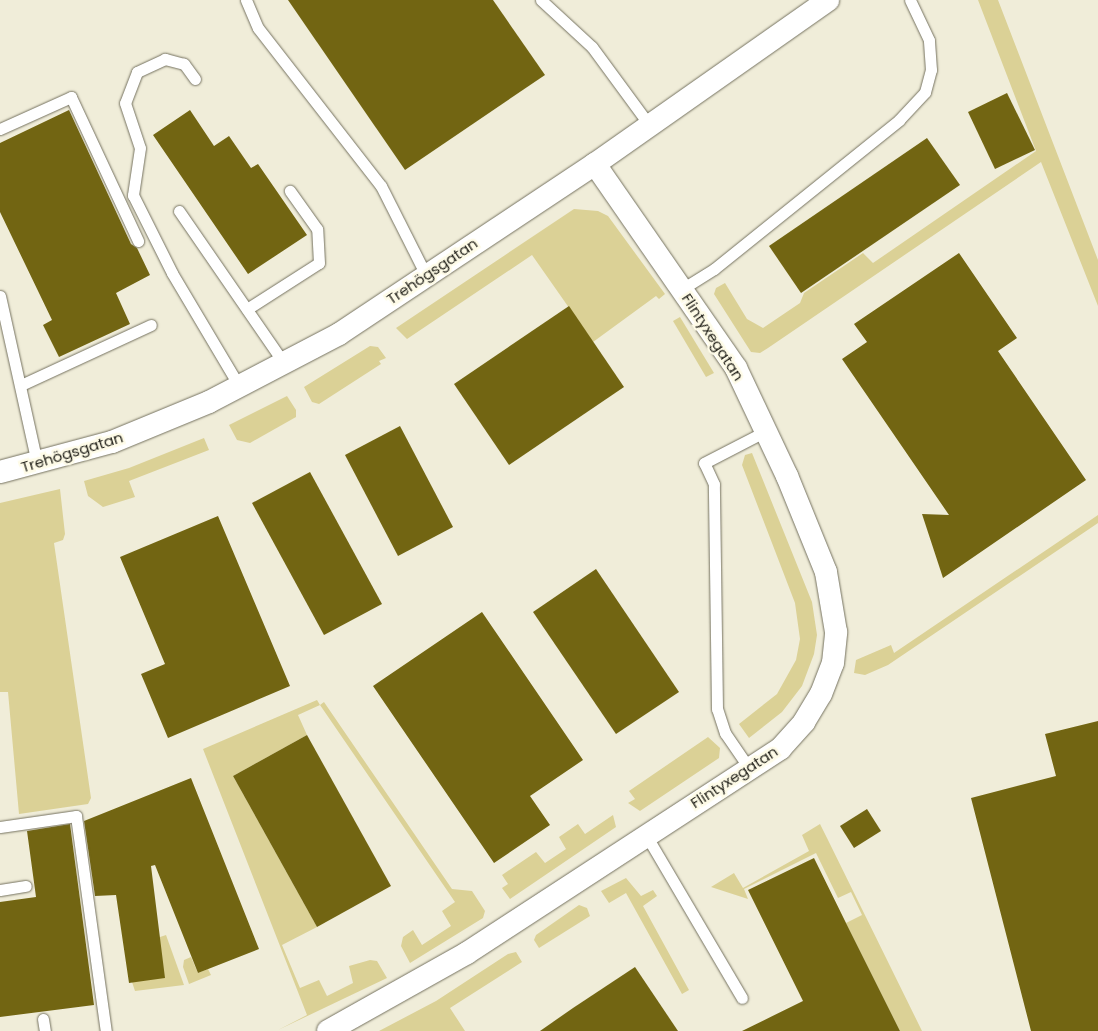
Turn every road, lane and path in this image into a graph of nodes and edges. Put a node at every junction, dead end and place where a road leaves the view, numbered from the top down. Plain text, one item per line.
1 (246, 0) edge
2 (541, 0) edge
3 (828, 0) edge
4 (910, 0) edge
5 (195, 79) dead end
6 (650, 126) junction
7 (0, 129) edge
8 (595, 164) junction
9 (290, 191) dead end
10 (178, 211) dead end
11 (138, 241) dead end
12 (426, 275) junction
13 (682, 290) junction
14 (0, 296) edge
15 (247, 309) junction
16 (151, 325) dead end
17 (284, 363) junction
18 (21, 385) junction
19 (239, 386) junction
20 (766, 431) junction
21 (37, 464) junction
22 (0, 472) edge
23 (749, 768) junction
24 (0, 827) edge
25 (646, 834) junction
26 (26, 886) dead end
27 (0, 890) edge
28 (742, 998) dead end
29 (106, 1031) edge
30 (328, 1031) edge

1 - 12 lane
2 - 6 lane
3 - 6 street, Trehögsgatan
4 - 13 lane
5 - 19 lane
6 - 8 street, Trehögsgatan
7 - 11 lane
8 - 12 street, Trehögsgatan
8 - 13 street, Flintyxegatan
9 - 15 lane
10 - 15 lane
12 - 17 street, Trehögsgatan
13 - 20 street, Flintyxegatan
14 - 18 lane
15 - 17 lane
16 - 18 lane
17 - 19 street, Trehögsgatan
18 - 21 lane
19 - 21 street, Trehögsgatan
20 - 23 street, Flintyxegatan
20 - 23 lane
21 - 22 street, Trehögsgatan
23 - 25 street, Flintyxegatan
24 - 29 lane
25 - 28 lane
25 - 30 street, Flintyxegatan
26 - 27 lane

